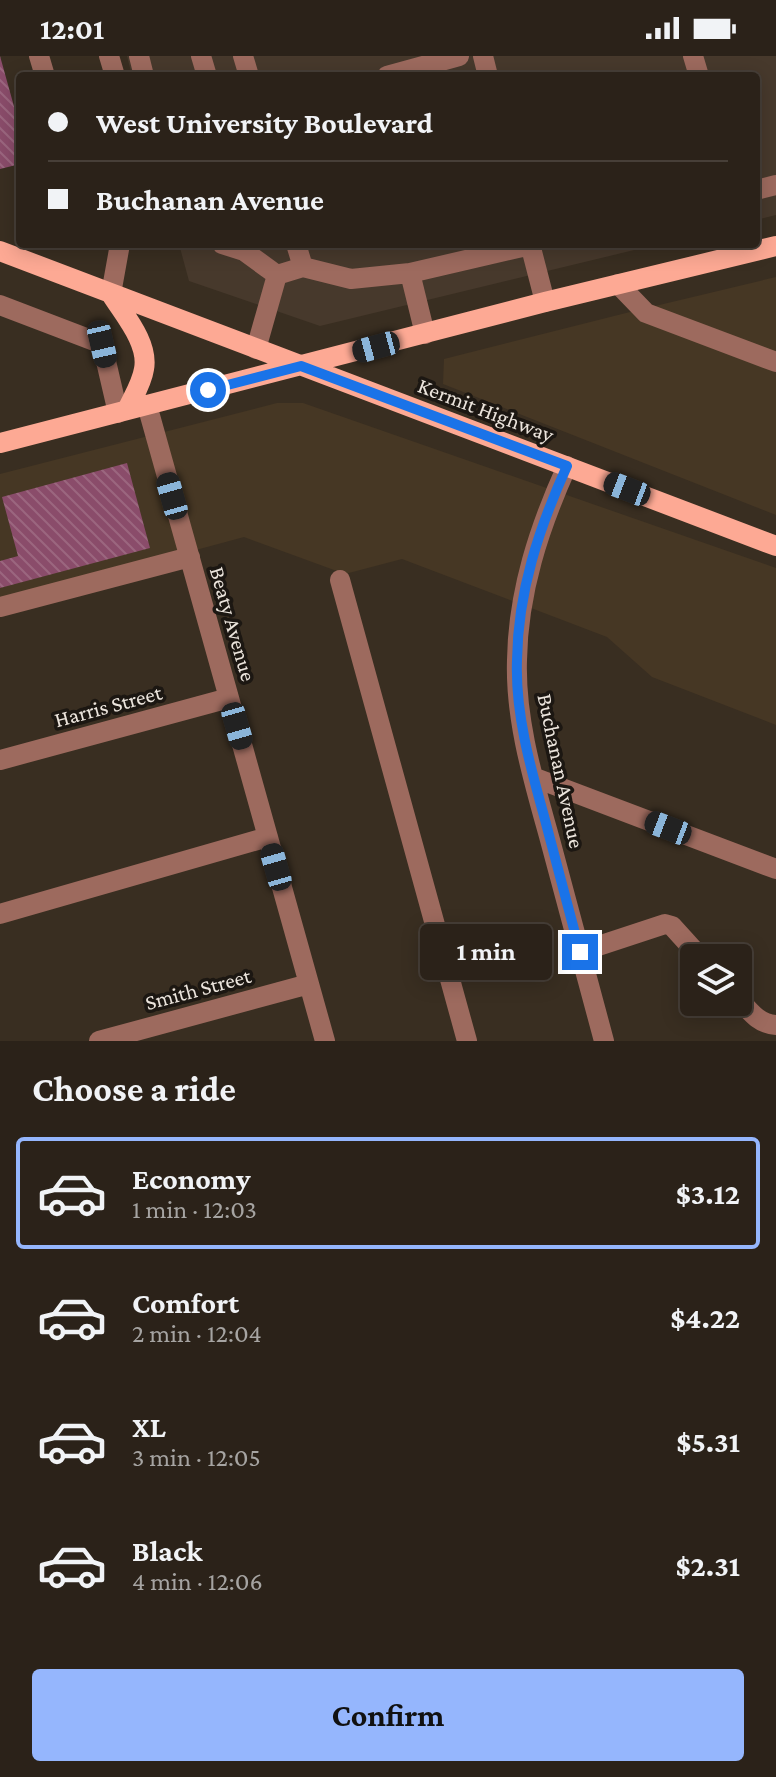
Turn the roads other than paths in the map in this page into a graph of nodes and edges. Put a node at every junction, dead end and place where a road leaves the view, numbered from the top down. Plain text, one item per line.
1 (459, 56) edge
2 (401, 72) edge
3 (119, 248) edge
4 (235, 248) edge
5 (297, 248) edge
6 (517, 248) edge
7 (531, 248) edge
8 (753, 248) edge
9 (0, 251) edge
10 (265, 261) edge
11 (303, 267) junction
12 (410, 273) junction
13 (618, 284) junction
14 (111, 294) junction
15 (545, 302) junction
16 (0, 305) edge
17 (425, 334) junction
18 (256, 349) junction
19 (776, 362) edge
20 (301, 366) junction
21 (131, 409) junction
22 (1, 439) edge
23 (567, 466) junction
24 (776, 546) edge
25 (190, 557) junction
26 (340, 580) dead end
27 (0, 607) edge
28 (229, 698) junction
29 (0, 760) edge
30 (533, 777) junction
31 (268, 837) junction
32 (776, 869) edge
33 (0, 914) edge
34 (688, 944) edge
35 (580, 952) junction
36 (309, 984) junction
37 (752, 1013) edge
38 (770, 1030) edge
39 (99, 1041) edge
40 (325, 1041) edge
41 (467, 1041) edge
42 (604, 1041) edge

1 - 2 street
3 - 14 street
4 - 10 street
5 - 11 street
6 - 12 street
7 - 15 street
8 - 13 main road
9 - 14 main road, Kermit Highway
10 - 11 street
10 - 18 street
11 - 12 street
12 - 17 street
13 - 15 main road
13 - 19 street
14 - 18 main road, Kermit Highway
14 - 21 main road
15 - 17 main road
16 - 21 street, Beaty Avenue
17 - 20 main road
18 - 20 main road, Kermit Highway
20 - 21 main road
20 - 23 main road, Kermit Highway
21 - 22 main road
21 - 25 street, Beaty Avenue
23 - 24 main road, Kermit Highway
23 - 30 street, Buchanan Avenue
25 - 27 street
25 - 28 street, Beaty Avenue
26 - 41 street
28 - 29 street, Harris Street
28 - 31 street, Beaty Avenue
30 - 32 street
30 - 35 street, Buchanan Avenue
31 - 33 street
31 - 36 street, Beaty Avenue
34 - 35 street
35 - 42 street, Buchanan Avenue
36 - 39 street, Smith Street
36 - 40 street, Beaty Avenue
37 - 38 street

